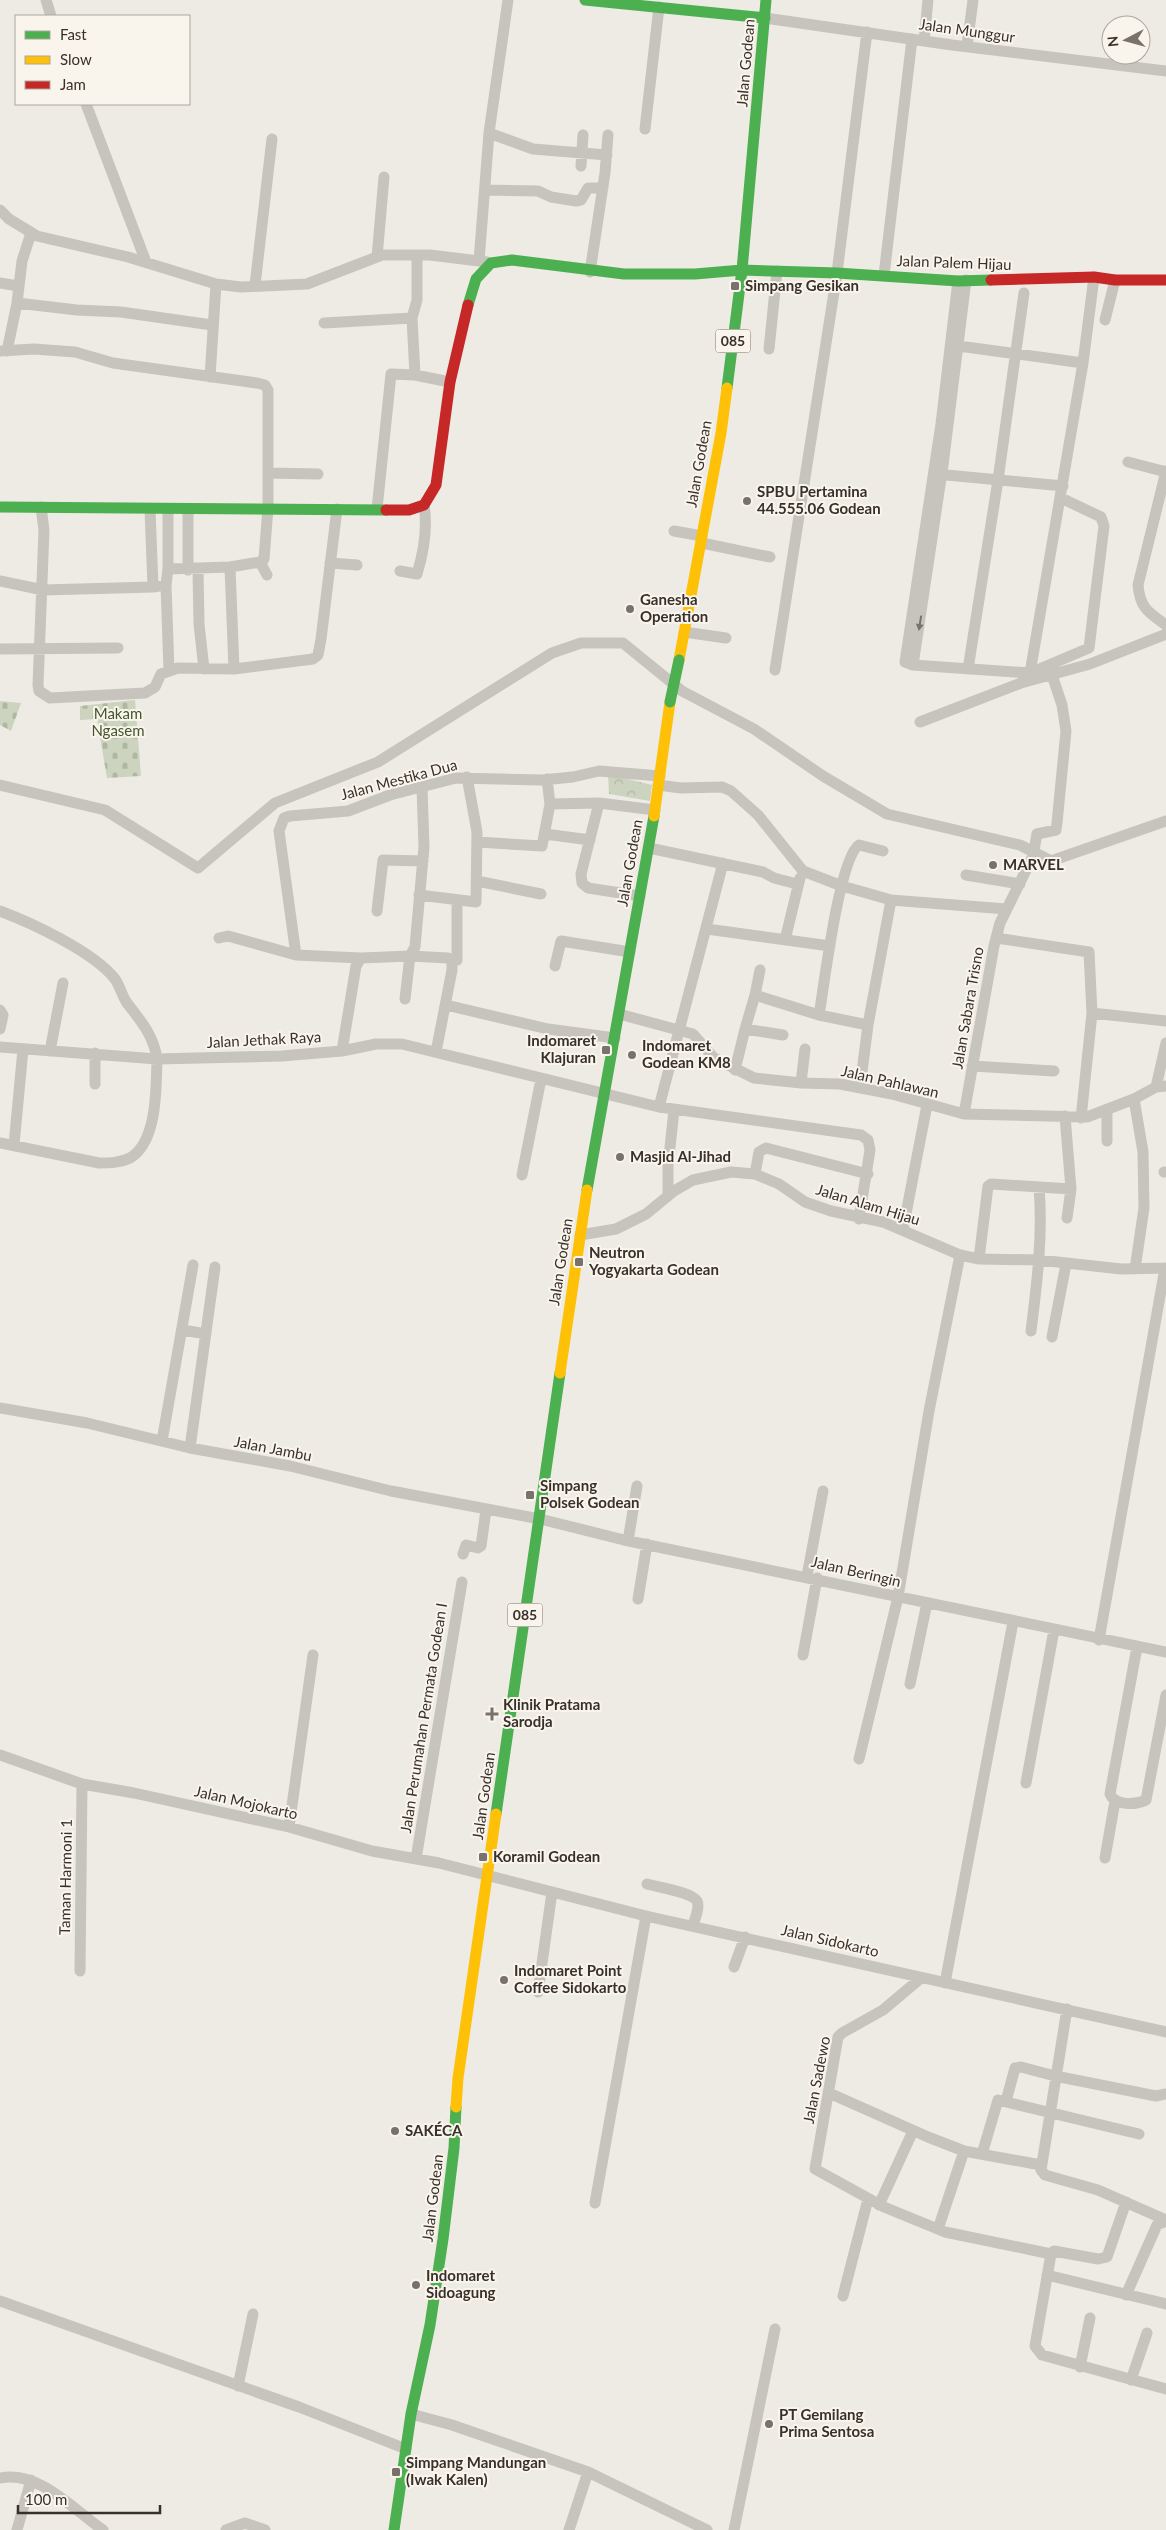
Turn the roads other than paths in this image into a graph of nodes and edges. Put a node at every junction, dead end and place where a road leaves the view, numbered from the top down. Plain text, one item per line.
1 (46, 0) edge
2 (508, 0) edge
3 (585, 0) edge
4 (766, 0) edge
5 (928, 0) edge
6 (973, 0) edge
7 (652, 5) edge
8 (52, 15) edge
9 (764, 18) junction
10 (867, 32) junction
11 (918, 40) junction
12 (967, 46) junction
13 (1166, 71) edge
14 (86, 105) edge
15 (645, 129) dead end
16 (488, 133) junction
17 (584, 135) dead end
18 (608, 135) dead end
19 (272, 138) dead end
20 (583, 153) junction
21 (607, 155) junction
22 (581, 166) dead end
23 (384, 177) dead end
24 (603, 188) junction
25 (485, 190) junction
26 (0, 210) edge
27 (31, 233) junction
28 (417, 256) junction
29 (377, 257) junction
30 (479, 260) junction
31 (146, 262) junction
32 (491, 263) junction
33 (742, 270) junction
34 (777, 271) junction
35 (590, 272) junction
36 (837, 273) junction
37 (884, 276) junction
38 (1094, 277) junction
39 (962, 280) junction
40 (1115, 280) junction
41 (1166, 280) edge
42 (0, 283) edge
43 (216, 284) junction
44 (255, 285) junction
45 (1024, 293) dead end
46 (18, 294) junction
47 (412, 318) junction
48 (1105, 320) dead end
49 (324, 323) dead end
50 (212, 325) junction
51 (959, 346) junction
52 (768, 349) dead end
53 (4, 351) edge
54 (1017, 352) junction
55 (1083, 363) junction
56 (415, 375) junction
57 (210, 377) junction
58 (450, 382) junction
59 (1128, 462) dead end
60 (1166, 472) edge
61 (269, 473) junction
62 (318, 474) dead end
63 (938, 474) junction
64 (998, 480) junction
65 (1063, 486) junction
66 (1061, 498) junction
67 (424, 505) junction
68 (0, 507) edge
69 (41, 507) junction
70 (188, 508) junction
71 (268, 508) junction
72 (377, 508) junction
73 (150, 509) junction
74 (168, 509) junction
75 (337, 509) junction
76 (674, 531) dead end
77 (702, 540) junction
78 (770, 557) dead end
79 (260, 562) junction
80 (330, 563) junction
81 (357, 565) dead end
82 (230, 567) junction
83 (168, 570) junction
84 (193, 570) junction
85 (400, 571) dead end
86 (267, 576) dead end
87 (0, 581) edge
88 (166, 585) junction
89 (153, 587) junction
90 (43, 590) junction
91 (1166, 625) edge
92 (684, 632) junction
93 (1166, 634) edge
94 (726, 638) dead end
95 (118, 648) dead end
96 (0, 649) edge
97 (38, 650) junction
98 (204, 669) junction
99 (234, 669) junction
100 (968, 669) junction
101 (775, 670) dead end
102 (169, 671) junction
103 (1030, 673) junction
104 (1052, 675) junction
105 (920, 722) dead end
106 (467, 777) junction
107 (548, 779) junction
108 (659, 781) junction
109 (0, 785) edge
110 (422, 786) junction
111 (600, 802) junction
112 (550, 804) junction
113 (655, 810) junction
114 (1166, 821) edge
115 (545, 834) junction
116 (590, 840) junction
117 (477, 842) junction
118 (649, 848) junction
119 (883, 851) dead end
120 (423, 861) junction
121 (723, 863) junction
122 (966, 875) dead end
123 (801, 876) junction
124 (477, 881) junction
125 (1020, 884) junction
126 (841, 890) junction
127 (541, 894) dead end
128 (419, 895) junction
129 (640, 896) junction
130 (458, 900) junction
131 (891, 900) junction
132 (1006, 910) junction
133 (0, 911) edge
134 (377, 912) dead end
135 (707, 929) junction
136 (219, 938) dead end
137 (996, 938) junction
138 (785, 940) junction
139 (830, 946) junction
140 (630, 952) junction
141 (296, 955) junction
142 (410, 956) junction
143 (361, 958) junction
144 (452, 961) junction
145 (555, 966) dead end
146 (760, 970) dead end
147 (63, 983) dead end
148 (755, 995) junction
149 (405, 999) dead end
150 (446, 1005) junction
151 (0, 1010) edge
152 (1092, 1013) junction
153 (619, 1014) junction
154 (819, 1015) junction
155 (1166, 1021) edge
156 (868, 1025) junction
157 (0, 1028) edge
158 (679, 1028) junction
159 (745, 1029) junction
160 (783, 1035) dead end
161 (615, 1038) junction
162 (1166, 1043) edge
163 (0, 1047) edge
164 (23, 1049) junction
165 (805, 1049) dead end
166 (50, 1051) junction
167 (342, 1051) junction
168 (436, 1052) junction
169 (95, 1053) junction
170 (157, 1059) junction
171 (972, 1066) junction
172 (735, 1070) junction
173 (1054, 1070) dead end
174 (541, 1079) junction
175 (801, 1083) junction
176 (95, 1084) dead end
177 (1161, 1086) edge
178 (860, 1087) junction
179 (604, 1094) junction
180 (1134, 1099) junction
181 (927, 1106) junction
182 (660, 1107) junction
183 (674, 1110) junction
184 (1107, 1111) junction
185 (964, 1114) junction
186 (1065, 1116) junction
187 (1081, 1118) junction
188 (1107, 1141) dead end
189 (0, 1143) edge
190 (14, 1145) junction
191 (755, 1174) junction
192 (868, 1174) junction
193 (522, 1175) dead end
194 (1040, 1187) junction
195 (1071, 1189) junction
196 (668, 1196) junction
197 (1067, 1218) dead end
198 (859, 1219) junction
199 (902, 1229) junction
200 (580, 1235) junction
201 (960, 1255) junction
202 (979, 1259) junction
203 (1040, 1260) junction
204 (1066, 1264) junction
205 (193, 1265) dead end
206 (215, 1267) dead end
207 (1166, 1268) edge
208 (1135, 1269) junction
209 (183, 1330) junction
210 (1031, 1331) dead end
211 (206, 1334) junction
212 (1052, 1338) dead end
213 (0, 1408) edge
214 (162, 1441) junction
215 (190, 1448) junction
216 (637, 1486) dead end
217 (823, 1491) dead end
218 (486, 1510) junction
219 (540, 1519) junction
220 (628, 1540) junction
221 (647, 1544) junction
222 (464, 1554) dead end
223 (812, 1577) junction
224 (462, 1582) dead end
225 (898, 1597) junction
226 (638, 1599) dead end
227 (927, 1603) junction
228 (1013, 1622) junction
229 (1054, 1630) junction
230 (1100, 1640) junction
231 (1137, 1647) junction
232 (1166, 1652) edge
233 (313, 1655) dead end
234 (803, 1655) dead end
235 (910, 1684) dead end
236 (1166, 1695) edge
237 (0, 1755) edge
238 (859, 1759) dead end
239 (1026, 1783) dead end
240 (82, 1784) junction
241 (1115, 1801) junction
242 (289, 1828) junction
243 (1105, 1858) dead end
244 (416, 1859) junction
245 (488, 1876) junction
246 (647, 1884) dead end
247 (552, 1892) junction
248 (646, 1916) junction
249 (694, 1925) junction
250 (745, 1937) junction
251 (734, 1967) dead end
252 (80, 1970) dead end
253 (921, 1978) junction
254 (945, 1983) junction
255 (538, 1992) dead end
256 (1067, 2009) junction
257 (1166, 2032) edge
258 (1055, 2076) junction
259 (830, 2093) junction
260 (1166, 2094) edge
261 (1006, 2101) junction
262 (1049, 2114) junction
263 (913, 2130) junction
264 (1139, 2134) dead end
265 (964, 2151) junction
266 (982, 2154) junction
267 (1041, 2165) junction
268 (868, 2198) junction
269 (1126, 2202) junction
270 (595, 2203) dead end
271 (879, 2204) junction
272 (1166, 2220) edge
273 (938, 2229) junction
274 (1051, 2254) junction
275 (1047, 2275) junction
276 (1126, 2295) junction
277 (844, 2296) dead end
278 (0, 2301) edge
279 (1166, 2304) edge
280 (253, 2314) dead end
281 (1090, 2318) dead end
282 (775, 2329) dead end
283 (1147, 2332) dead end
284 (1080, 2367) junction
285 (1131, 2380) junction
286 (238, 2386) junction
287 (1166, 2389) edge
288 (411, 2414) junction
289 (406, 2449) junction
290 (588, 2472) junction
291 (0, 2478) edge
292 (31, 2480) junction
293 (17, 2530) edge
294 (104, 2530) edge
295 (226, 2530) edge
296 (265, 2530) edge
297 (394, 2530) edge
298 (569, 2530) edge
299 (707, 2530) edge
300 (734, 2530) edge

1 - 8 street
2 - 16 street
3 - 7 main road
4 - 9 main road, Jalan Godean / 085
5 - 11 street
6 - 12 street
7 - 9 main road
7 - 15 street
9 - 10 street, Jalan Munggur
9 - 33 main road, Jalan Godean / 085
10 - 11 street, Jalan Munggur
10 - 36 street
11 - 12 street, Jalan Munggur
11 - 37 street
12 - 13 street, Jalan Munggur
14 - 31 street
16 - 20 street
16 - 25 street
17 - 20 street
18 - 21 street
19 - 44 street
20 - 21 street
20 - 22 street
21 - 24 street
23 - 29 street
24 - 25 street
24 - 35 street
25 - 30 street
26 - 27 street
27 - 31 street
27 - 46 street
28 - 29 street
28 - 30 street
28 - 47 street
29 - 44 street
30 - 32 street
31 - 43 street
32 - 35 main road, Jalan Palem Hijau
32 - 58 main road
33 - 34 main road, Jalan Palem Hijau
33 - 35 main road, Jalan Palem Hijau
33 - 77 main road, Jalan Godean / 085
34 - 36 main road, Jalan Palem Hijau
34 - 52 street
36 - 37 main road, Jalan Palem Hijau
36 - 101 street
37 - 39 main road, Jalan Palem Hijau
38 - 39 main road, Jalan Palem Hijau
38 - 40 main road, Jalan Palem Hijau
38 - 55 street
39 - 51 street
39 - 63 street
40 - 41 main road, Jalan Palem Hijau
40 - 48 street
42 - 46 street
43 - 44 street
43 - 50 street
45 - 54 street
46 - 50 street
46 - 53 street
47 - 49 street
47 - 56 street
50 - 57 street
51 - 54 street
51 - 63 street
53 - 57 street
54 - 55 street
54 - 64 street
55 - 65 street
56 - 58 street
56 - 72 street
57 - 61 street
58 - 67 main road
59 - 60 street
60 - 91 street
61 - 62 street
61 - 71 street
63 - 64 street
63 - 100 street
64 - 65 street
64 - 100 street
65 - 66 street
66 - 103 street
66 - 103 street
67 - 72 main road
67 - 85 street
68 - 69 main road
69 - 73 main road
69 - 90 street
70 - 71 main road
70 - 74 main road
70 - 84 street
71 - 75 main road
71 - 79 street
72 - 75 main road
73 - 74 main road
73 - 89 street
74 - 83 street
75 - 80 street
76 - 77 street
77 - 78 street
77 - 92 main road, Jalan Godean / 085
79 - 82 street
79 - 86 street
80 - 81 street
80 - 99 street
82 - 84 street
82 - 99 street
83 - 84 street
83 - 88 street
84 - 98 street
87 - 90 street
88 - 89 street
88 - 102 street
89 - 90 street
90 - 97 street
92 - 94 street
92 - 108 main road, Jalan Godean / 085, bridge
93 - 104 street
95 - 97 street
96 - 97 street
97 - 102 street
98 - 99 street
98 - 102 street
100 - 103 street
104 - 105 street
104 - 125 street, Jalan Sabara Trisno, bridge
106 - 107 street, Jalan Mestika Dua
106 - 110 street, Jalan Mestika Dua
106 - 117 street
107 - 108 street, Jalan Mestika Dua
107 - 112 street
108 - 113 main road, Jalan Godean / 085
108 - 123 street, Jalan Mestika Dua
109 - 114 street
110 - 120 street
110 - 141 street, Jalan Mestika Dua
111 - 112 street
111 - 113 street
111 - 116 street
112 - 115 street
113 - 118 main road, Jalan Godean / 085
115 - 116 street
115 - 117 street
116 - 129 street
117 - 124 street
118 - 121 street
118 - 129 main road, Jalan Godean / 085
119 - 126 street
120 - 128 street
120 - 134 street
121 - 123 street
121 - 135 street
122 - 125 street
123 - 126 street
123 - 138 street
124 - 127 street
124 - 130 street
125 - 132 street, Jalan Sabara Trisno
126 - 131 street
126 - 139 street
128 - 130 street
128 - 142 street
129 - 140 main road, Jalan Godean / 085
130 - 144 street
131 - 132 street
131 - 156 street
132 - 137 street, Jalan Sabara Trisno
133 - 170 street
135 - 138 street
135 - 158 street
136 - 141 street
137 - 152 street
137 - 171 street, Jalan Sabara Trisno
138 - 139 street
139 - 154 street
140 - 145 street
140 - 153 main road, Jalan Godean / 085
141 - 143 street
142 - 143 street
142 - 144 street
142 - 149 street
143 - 167 street
144 - 150 street
146 - 148 street
147 - 166 street
148 - 154 street
148 - 159 street
150 - 161 street
150 - 168 street
151 - 157 street
152 - 155 street
152 - 187 street
153 - 158 street, Jalan Pahlawan
153 - 161 main road, Jalan Godean / 085
154 - 156 street
156 - 178 street
158 - 172 street, Jalan Pahlawan
158 - 182 street
159 - 160 street
159 - 172 street
161 - 179 main road, Jalan Godean / 085
162 - 177 street
163 - 164 street, Jalan Jethak Raya
164 - 166 street, Jalan Jethak Raya
164 - 190 street
165 - 175 street
166 - 169 street, Jalan Jethak Raya
167 - 168 street, Jalan Jethak Raya
167 - 170 street, Jalan Jethak Raya
168 - 174 street, Jalan Jethak Raya
169 - 170 street, Jalan Jethak Raya
169 - 176 street
170 - 190 street
171 - 173 street
171 - 185 street, Jalan Sabara Trisno
172 - 175 street, Jalan Pahlawan
174 - 179 street, Jalan Jethak Raya
174 - 193 street
175 - 178 street, Jalan Pahlawan
177 - 180 street, Jalan Pahlawan
178 - 181 street, Jalan Pahlawan
179 - 182 street, Jalan Jethak Raya
179 - 200 main road, Jalan Godean / 085
180 - 184 street, Jalan Pahlawan
180 - 208 street
181 - 185 street, Jalan Pahlawan
181 - 199 street
182 - 183 street, Jalan Jethak Raya
183 - 192 street, Jalan Jethak Raya
183 - 196 street
184 - 187 street, Jalan Pahlawan
184 - 188 street
185 - 186 street, Jalan Pahlawan
186 - 187 street, Jalan Pahlawan
186 - 195 street
189 - 190 street
191 - 192 street
191 - 196 street, Jalan Alam Hijau
191 - 198 street, Jalan Alam Hijau
192 - 198 street, Jalan Jethak Raya
194 - 195 street
194 - 202 street
194 - 203 street
195 - 197 street
196 - 200 street, Jalan Alam Hijau
198 - 199 street, Jalan Alam Hijau
199 - 201 street, Jalan Alam Hijau
200 - 219 main road, Jalan Godean / 085
201 - 202 street, Jalan Alam Hijau
201 - 225 street
202 - 203 street, Jalan Alam Hijau
203 - 204 street, Jalan Alam Hijau
203 - 210 street
204 - 208 street, Jalan Alam Hijau
204 - 212 street
205 - 209 street
206 - 211 street
207 - 208 street, Jalan Alam Hijau
207 - 230 street
209 - 211 street
209 - 214 street
211 - 215 street
213 - 214 street, Jalan Jambu
214 - 215 street, Jalan Jambu
215 - 218 street, Jalan Jambu
216 - 220 street
217 - 223 street
218 - 219 street, Jalan Jambu
218 - 222 street
219 - 220 street, Jalan Beringin
219 - 245 main road, Jalan Godean / 085
220 - 221 street, Jalan Beringin
221 - 223 street, Jalan Beringin
221 - 226 street
223 - 225 street, Jalan Beringin
223 - 234 street
224 - 244 street, Jalan Perumahan Permata Godean I
225 - 227 street, Jalan Beringin
225 - 238 street
227 - 228 street, Jalan Beringin
227 - 235 street
228 - 229 street, Jalan Beringin
228 - 254 street
229 - 230 street, Jalan Beringin
229 - 239 street
230 - 231 street, Jalan Beringin
231 - 232 street, Jalan Beringin
231 - 241 street
233 - 242 street
236 - 241 street
237 - 240 street, Jalan Mojokarto
240 - 242 street, Jalan Mojokarto
240 - 252 street, Taman Harmoni 1
241 - 243 street
242 - 244 street, Jalan Mojokarto
244 - 245 street, Jalan Mojokarto
245 - 247 street, Jalan Sidokarto
245 - 288 main road, Jalan Godean / 085
246 - 249 street
247 - 248 street, Jalan Sidokarto
247 - 255 street
248 - 249 street, Jalan Sidokarto
248 - 270 street
249 - 250 street, Jalan Sidokarto
250 - 251 street
250 - 253 street, Jalan Sidokarto
253 - 254 street, Jalan Sidokarto
253 - 259 street, Jalan Sadewo
254 - 256 street, Jalan Sidokarto
256 - 257 street, Jalan Sidokarto
256 - 258 street
258 - 260 street
258 - 261 street
258 - 262 street
259 - 263 street
259 - 268 street, Jalan Sadewo
261 - 262 street
261 - 266 street
262 - 264 street
262 - 267 street
263 - 265 street
263 - 271 street
265 - 266 street
265 - 273 street
266 - 267 street
267 - 269 street
268 - 271 street
268 - 277 street
269 - 272 street
269 - 274 street
271 - 273 street
272 - 276 street
273 - 274 street
274 - 275 street
275 - 276 street
275 - 284 street
276 - 279 street
278 - 286 street
280 - 286 street
281 - 284 street
282 - 300 street
283 - 285 street
284 - 285 street
285 - 287 street
286 - 289 street
288 - 289 main road, Jalan Godean / 085
288 - 290 street
289 - 297 main road, Jalan Godean / 085
290 - 298 street
290 - 299 street
291 - 292 street
292 - 293 street
292 - 294 street
295 - 296 street

